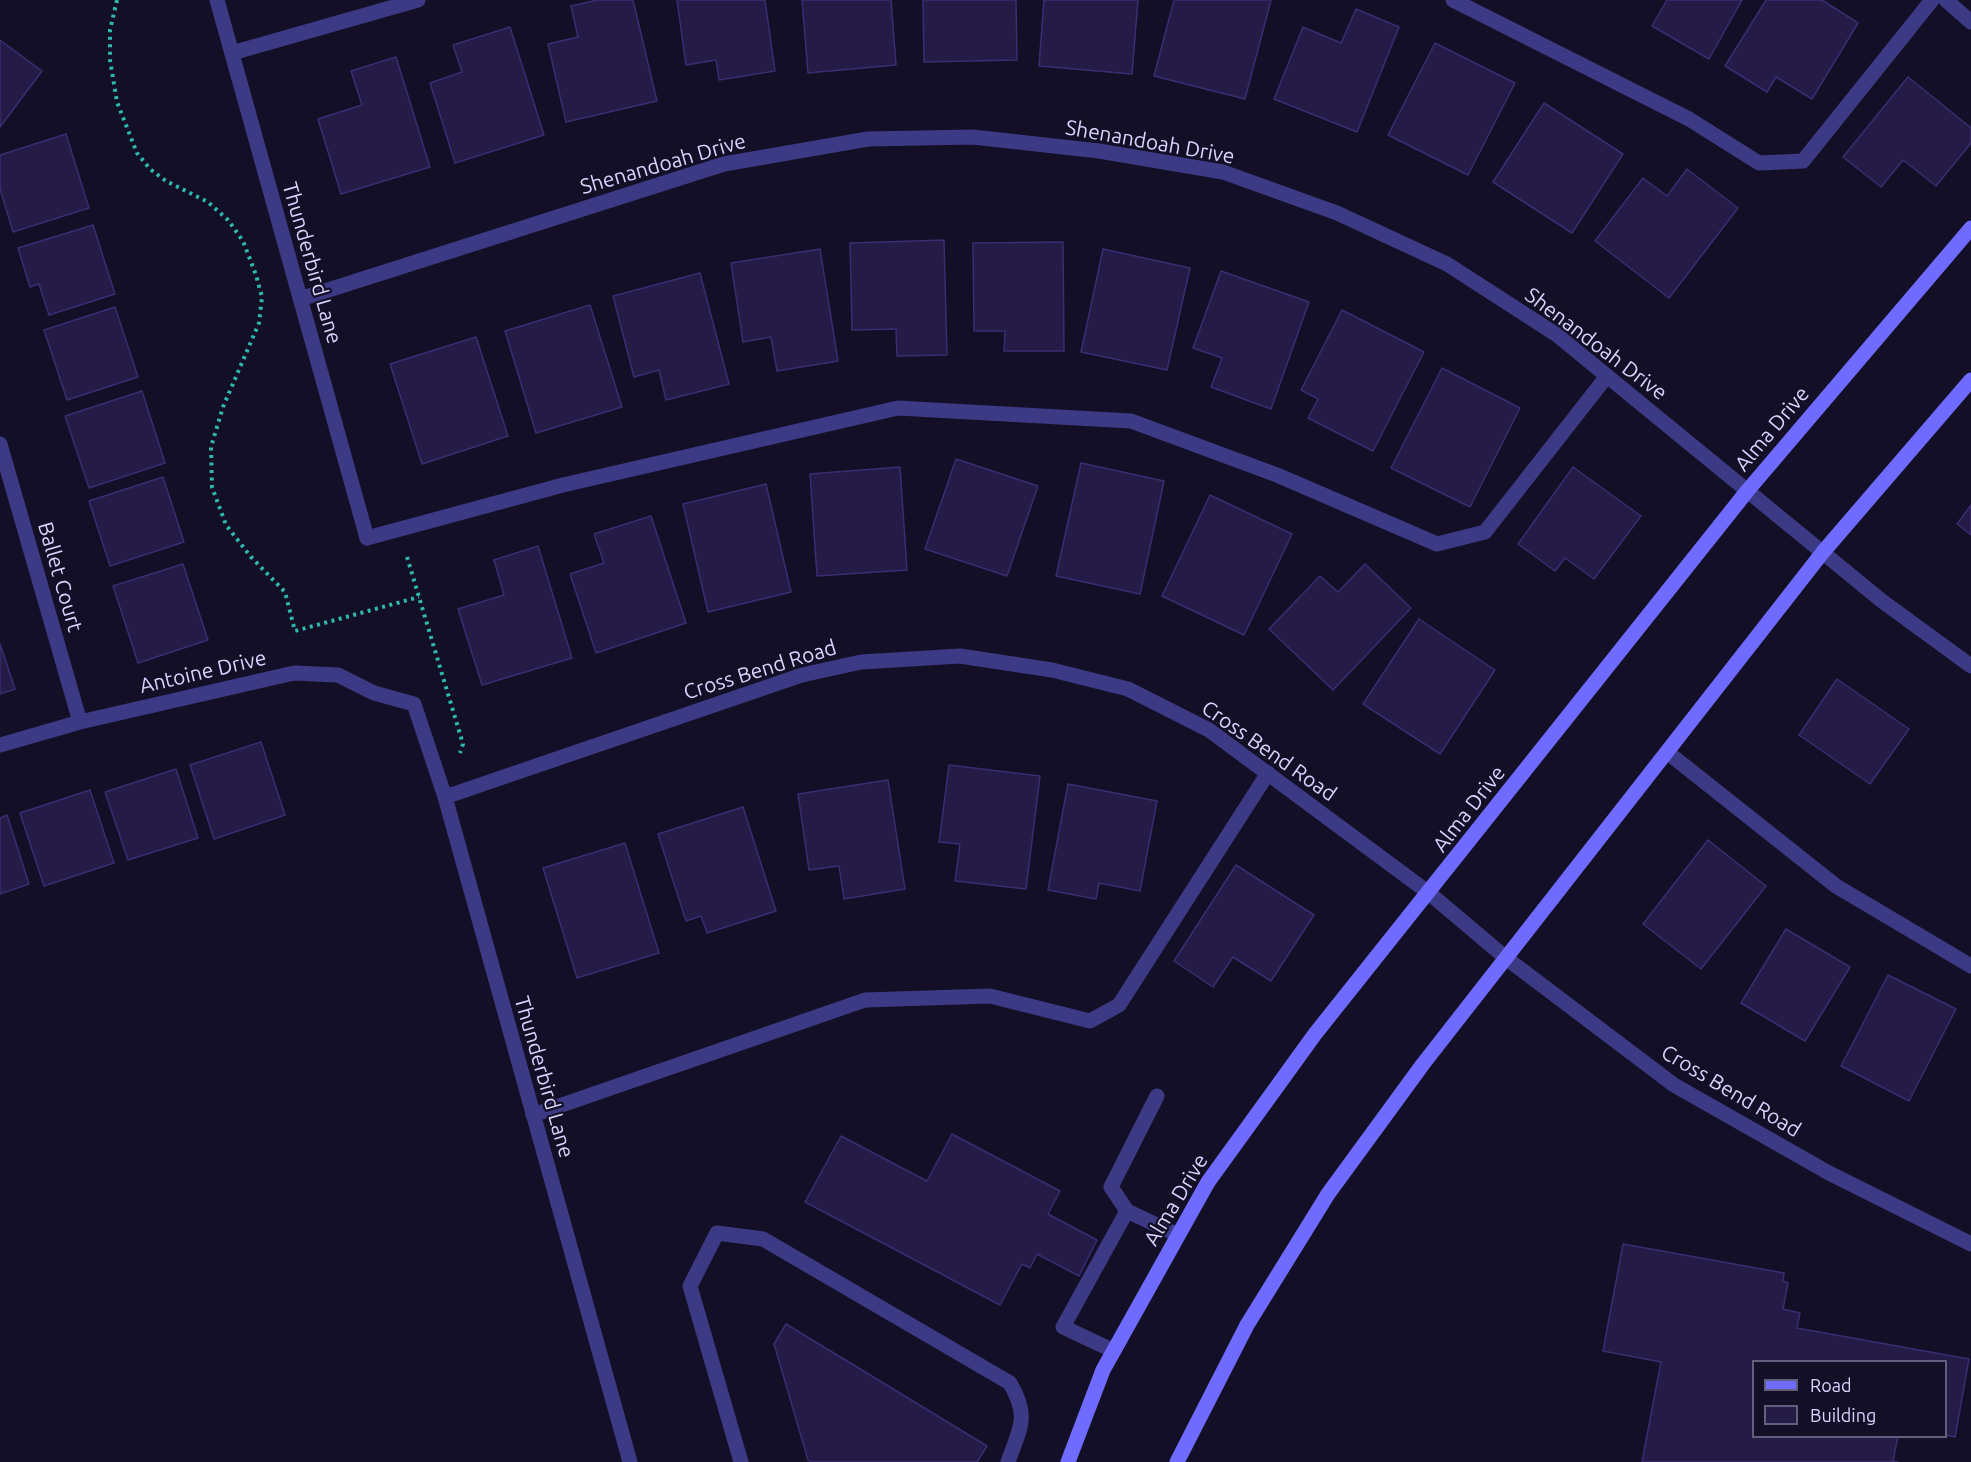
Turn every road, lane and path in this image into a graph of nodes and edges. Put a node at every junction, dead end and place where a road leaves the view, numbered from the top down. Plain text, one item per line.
1 (117, 0) edge
2 (217, 0) edge
3 (418, 0) edge
4 (1453, 0) edge
5 (1932, 0) edge
6 (1946, 0) edge
7 (1971, 22) edge
8 (232, 53) junction
9 (1971, 228) edge
10 (300, 299) junction
11 (1607, 376) junction
12 (1971, 380) edge
13 (0, 444) edge
14 (1748, 489) junction
15 (367, 538) junction
16 (1822, 552) junction
17 (419, 597) junction
18 (1971, 666) edge
19 (414, 704) joint
20 (80, 722) junction
21 (0, 745) edge
22 (1667, 752) junction
23 (1268, 773) junction
24 (445, 797) junction
25 (1429, 893) junction
26 (1506, 958) junction
27 (1971, 966) edge
28 (1157, 1096) dead end
29 (533, 1115) junction
30 (1127, 1211) junction
31 (1178, 1235) junction
32 (1971, 1244) edge
33 (1113, 1352) junction
34 (630, 1462) edge
35 (741, 1462) edge
36 (1008, 1462) edge
37 (1068, 1462) edge
38 (1177, 1462) edge

1 - 17 path
2 - 8 street, Thunderbird Lane
3 - 8 street
4 - 5 street
6 - 7 street
8 - 10 street, Thunderbird Lane
9 - 14 main road, Alma Drive
10 - 11 street, Shenandoah Drive
10 - 15 street, Thunderbird Lane
11 - 14 street, Shenandoah Drive
11 - 15 street
12 - 16 main road
13 - 20 street, Ballet Court
14 - 16 street, Shenandoah Drive
14 - 25 main road, Alma Drive
15 - 17 path
16 - 18 street, Shenandoah Drive
16 - 22 main road
17 - 24 path
19 - 20 street, Antoine Drive
19 - 24 street, Thunderbird Lane
20 - 21 street, Antoine Drive
22 - 26 main road
22 - 27 street
23 - 24 street, Cross Bend Road
23 - 25 street, Cross Bend Road
23 - 29 street
24 - 29 street, Thunderbird Lane
25 - 26 street, Cross Bend Road
25 - 31 main road, Alma Drive
26 - 32 street, Cross Bend Road
26 - 38 main road
28 - 30 street
29 - 34 street, Thunderbird Lane
30 - 31 street
30 - 33 street
31 - 33 main road, Alma Drive
33 - 37 main road, Alma Drive
35 - 36 street

